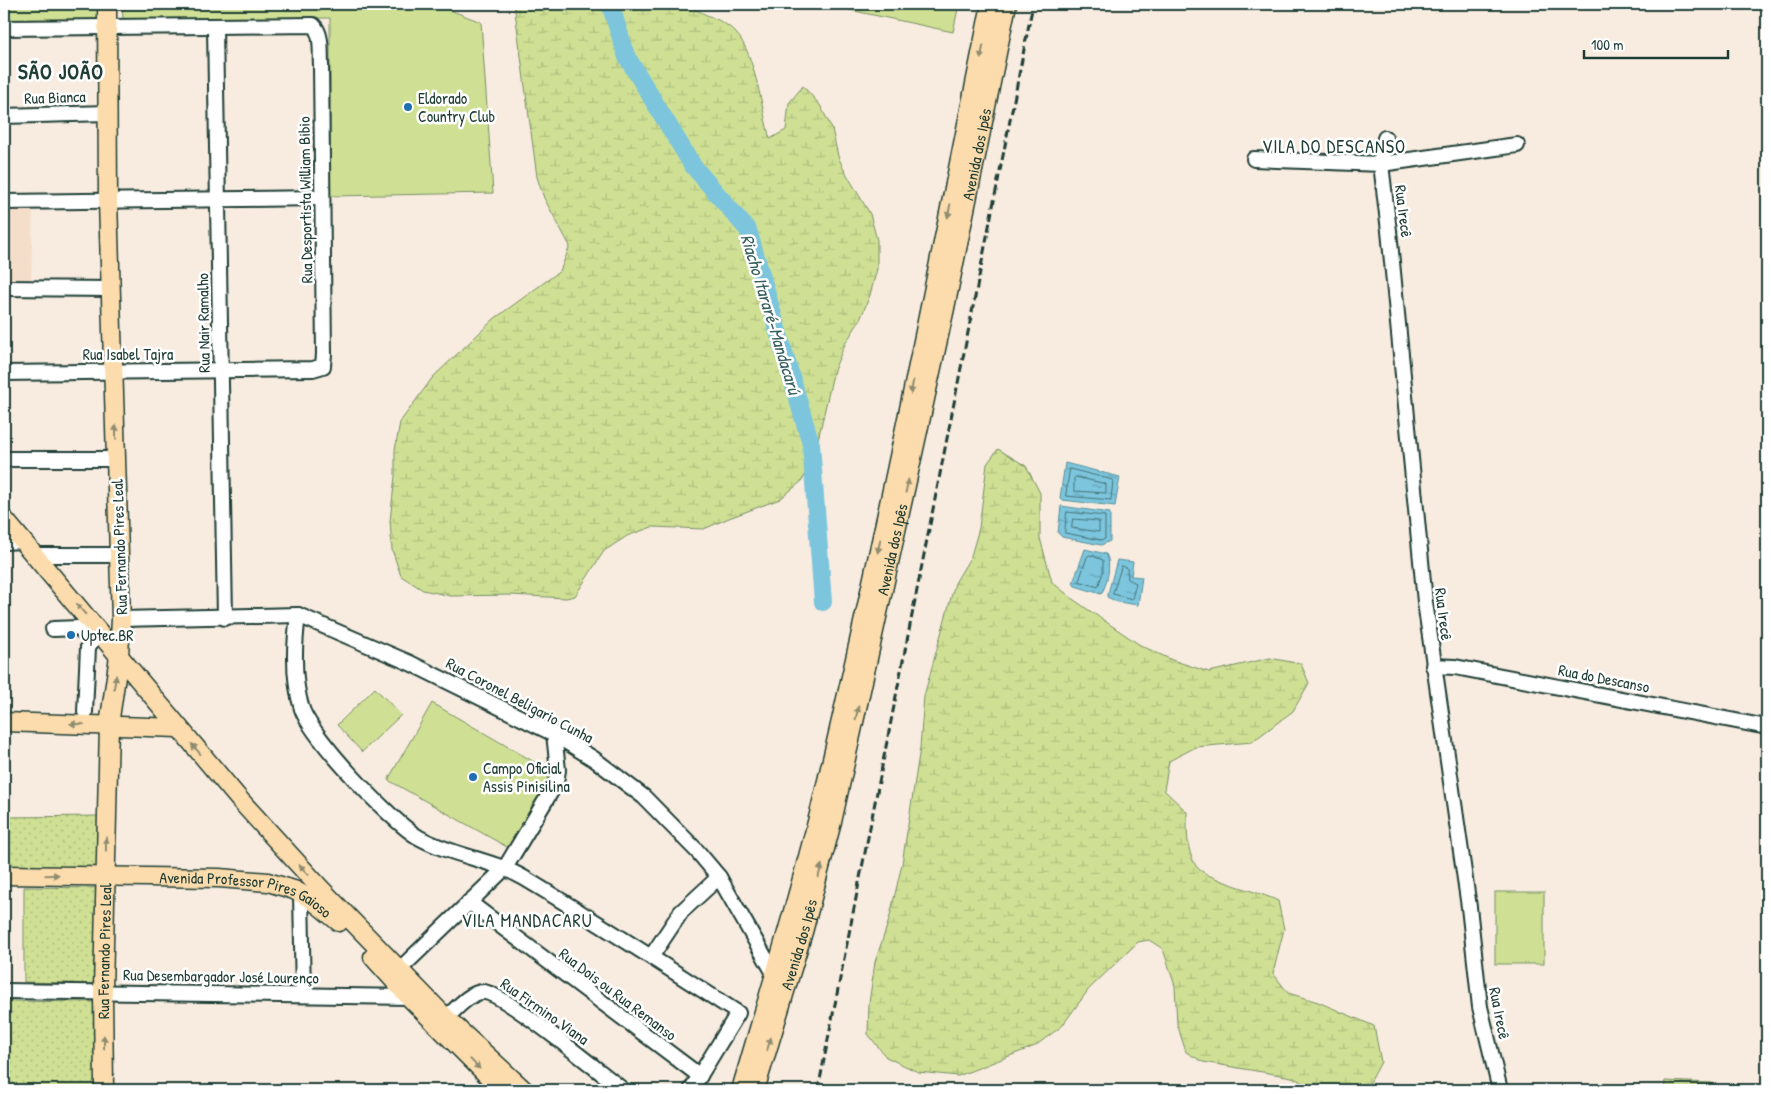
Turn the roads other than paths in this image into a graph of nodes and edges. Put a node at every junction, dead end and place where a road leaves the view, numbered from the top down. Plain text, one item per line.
1 (107, 4) edge
2 (991, 4) edge
3 (1007, 4) edge
4 (107, 27) junction
5 (4, 28) edge
6 (215, 28) junction
7 (107, 113) junction
8 (4, 116) edge
9 (1385, 138) dead end
10 (1517, 145) dead end
11 (1254, 159) dead end
12 (1381, 164) junction
13 (322, 198) junction
14 (219, 200) junction
15 (108, 201) junction
16 (4, 202) edge
17 (4, 288) edge
18 (111, 289) junction
19 (935, 318) junction
20 (313, 369) joint
21 (221, 371) junction
22 (114, 372) junction
23 (4, 373) edge
24 (4, 459) edge
25 (116, 459) junction
26 (4, 519) edge
27 (23, 541) junction
28 (4, 542) edge
29 (36, 555) junction
30 (118, 555) junction
31 (298, 615) junction
32 (225, 618) junction
33 (121, 619) junction
34 (870, 622) junction
35 (53, 629) dead end
36 (95, 635) junction
37 (120, 656) junction
38 (1433, 666) junction
39 (85, 712) dead end
40 (4, 722) edge
41 (109, 725) junction
42 (1767, 727) edge
43 (178, 728) junction
44 (554, 734) junction
45 (505, 868) junction
46 (4, 875) edge
47 (106, 875) junction
48 (719, 877) junction
49 (301, 894) junction
50 (469, 902) junction
51 (651, 957) junction
52 (400, 969) junction
53 (774, 975) junction
54 (4, 991) edge
55 (103, 992) junction
56 (303, 995) junction
57 (408, 997) junction
58 (449, 1026) junction
59 (700, 1076) junction
60 (104, 1090) edge
61 (502, 1090) edge
62 (524, 1090) edge
63 (623, 1090) edge
64 (691, 1090) edge
65 (740, 1090) edge
66 (755, 1090) edge
67 (1500, 1090) edge

1 - 4 main road, Rua Fernando Pires Leal
2 -> 19 main road, Avenida dos Ipês
3 - 19 main road, Avenida dos Ipês
4 - 5 street
4 - 6 street
4 - 7 main road, Rua Fernando Pires Leal
6 - 13 street, Rua Desportista William Bibio
6 - 14 street, Rua Nair Ramalho
7 - 8 street, Rua Bianca
7 - 15 main road, Rua Fernando Pires Leal
9 - 12 street, Rua Irecê
10 - 12 street
11 - 12 street
12 - 38 street, Rua Irecê
13 - 14 street
13 - 20 street, Rua Desportista William Bibio
14 - 15 street
14 - 21 street, Rua Nair Ramalho
15 - 16 street
15 - 18 main road, Rua Fernando Pires Leal
17 - 18 street
18 - 22 main road, Rua Fernando Pires Leal
19 - 34 main road, Avenida dos Ipês
20 - 21 street, Rua Isabel Tajra
21 - 22 street, Rua Isabel Tajra
21 - 32 street, Rua Nair Ramalho
22 - 23 street, Rua Isabel Tajra
25 -> 22 main road, Rua Fernando Pires Leal
24 - 25 street
25 - 30 main road, Rua Fernando Pires Leal
26 - 27 main road
27 - 28 street
27 - 29 main road
29 - 30 street
36 -> 29 main road
30 - 33 main road, Rua Fernando Pires Leal
31 - 32 street
31 - 44 street, Rua Coronel Beligario Cunha
31 - 45 street
32 - 33 street
33 - 37 main road, Rua Fernando Pires Leal
34 - 53 main road, Avenida dos Ipês
66 -> 34 main road, Avenida dos Ipês
35 - 36 street
36 - 37 main road
36 - 39 street
41 -> 37 main road, Rua Fernando Pires Leal
37 - 43 main road
38 - 42 street, Rua do Descanso
38 - 67 street, Rua Irecê
41 -> 40 main road
41 - 43 main road
47 -> 41 main road, Rua Fernando Pires Leal
52 -> 43 main road
44 - 45 street
44 - 48 street, Rua Coronel Beligario Cunha
45 - 50 street
45 - 51 street
46 -> 47 main road, Avenida Professor Pires Gaioso
47 - 49 main road, Avenida Professor Pires Gaioso
47 - 55 main road, Rua Fernando Pires Leal
48 - 51 street
48 - 53 street, Rua Coronel Beligario Cunha
49 - 56 street
49 - 57 main road, Avenida Professor Pires Gaioso
50 - 52 street
50 - 59 street, Rua Dois ou Rua Remanso
51 - 59 street
52 - 58 main road
53 - 65 main road, Avenida dos Ipês
54 - 55 street, Rua Desembargador José Lourenço
55 - 56 street, Rua Desembargador José Lourenço
60 -> 55 main road, Rua Fernando Pires Leal
56 - 57 street, Rua Desembargador José Lourenço
57 - 58 main road, Avenida Professor Pires Gaioso
58 -> 61 main road, Avenida Professor Pires Gaioso
58 - 62 main road
58 - 63 street, Rua Firmino Viana
59 - 64 street

